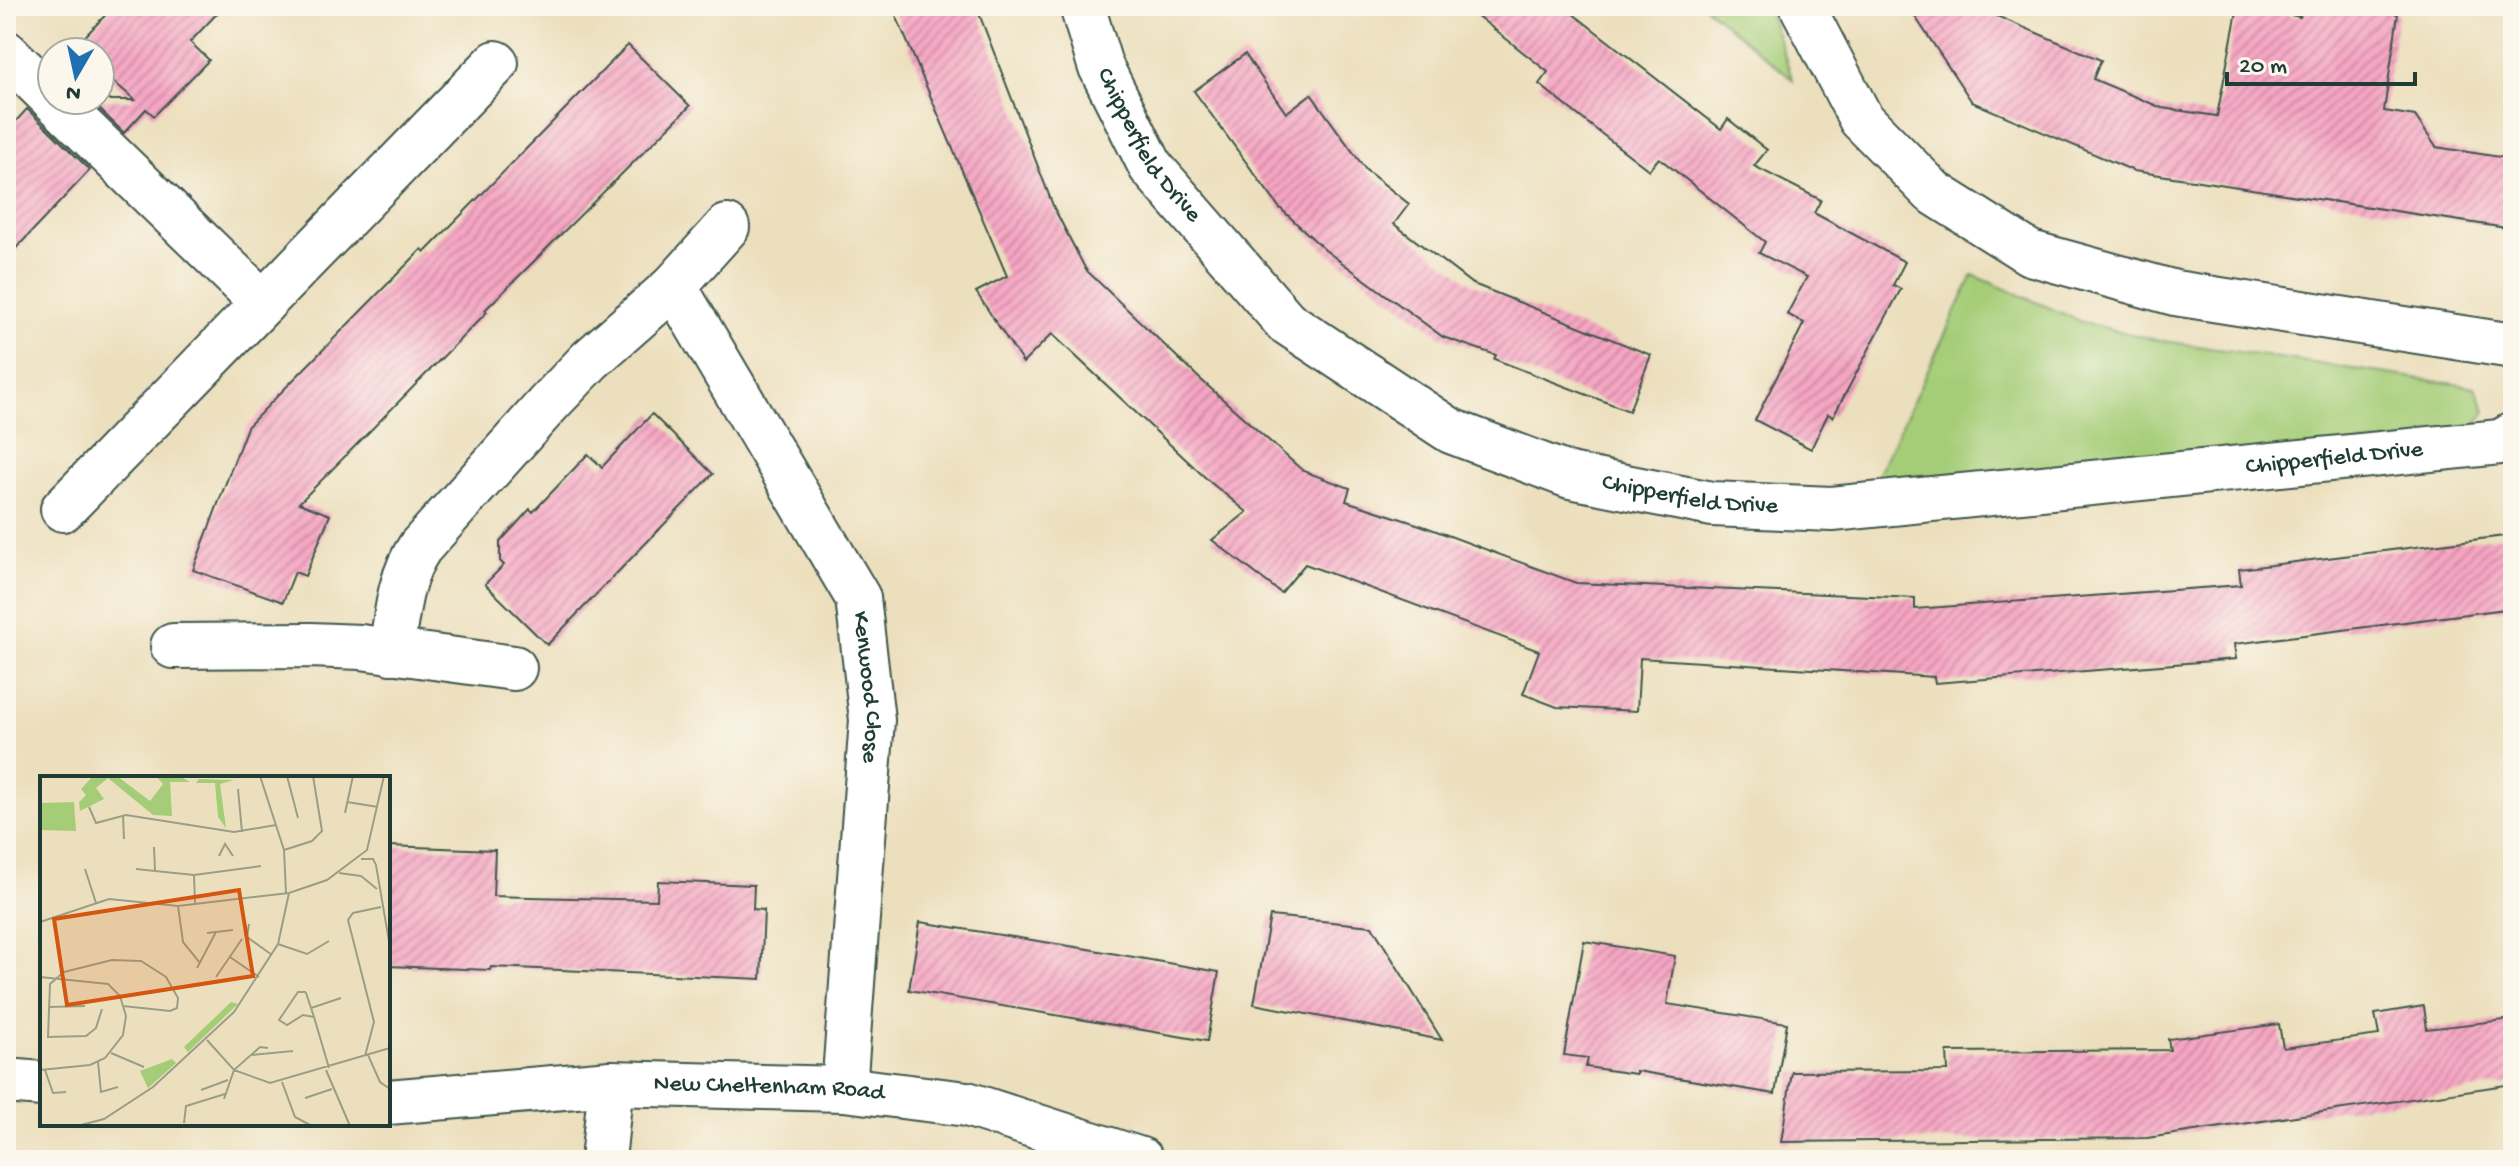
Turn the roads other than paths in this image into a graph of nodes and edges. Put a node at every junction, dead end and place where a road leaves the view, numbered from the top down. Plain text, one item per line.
1 (1082, 6) edge
2 (1802, 6) edge
3 (6, 53) edge
4 (496, 63) dead end
5 (36, 82) edge
6 (70, 116) edge
7 (727, 227) dead end
8 (674, 286) junction
9 (263, 303) junction
10 (2513, 346) edge
11 (2513, 435) edge
12 (63, 509) dead end
13 (173, 646) dead end
14 (391, 652) junction
15 (514, 668) dead end
16 (6, 1081) edge
17 (611, 1083) junction
18 (40, 1084) edge
19 (844, 1089) junction
20 (390, 1102) edge
21 (603, 1160) edge
22 (1141, 1160) edge

1 - 11 street, Chipperfield Drive
2 - 10 street
3 - 5 street
4 - 9 street
6 - 9 street
7 - 8 street
8 - 14 street
8 - 19 street, Kenwood Close
9 - 12 street
13 - 14 street
14 - 15 street
16 - 18 street
17 - 19 street, New Cheltenham Road
17 - 20 street, New Cheltenham Road
17 - 21 street
19 - 22 street, New Cheltenham Road

